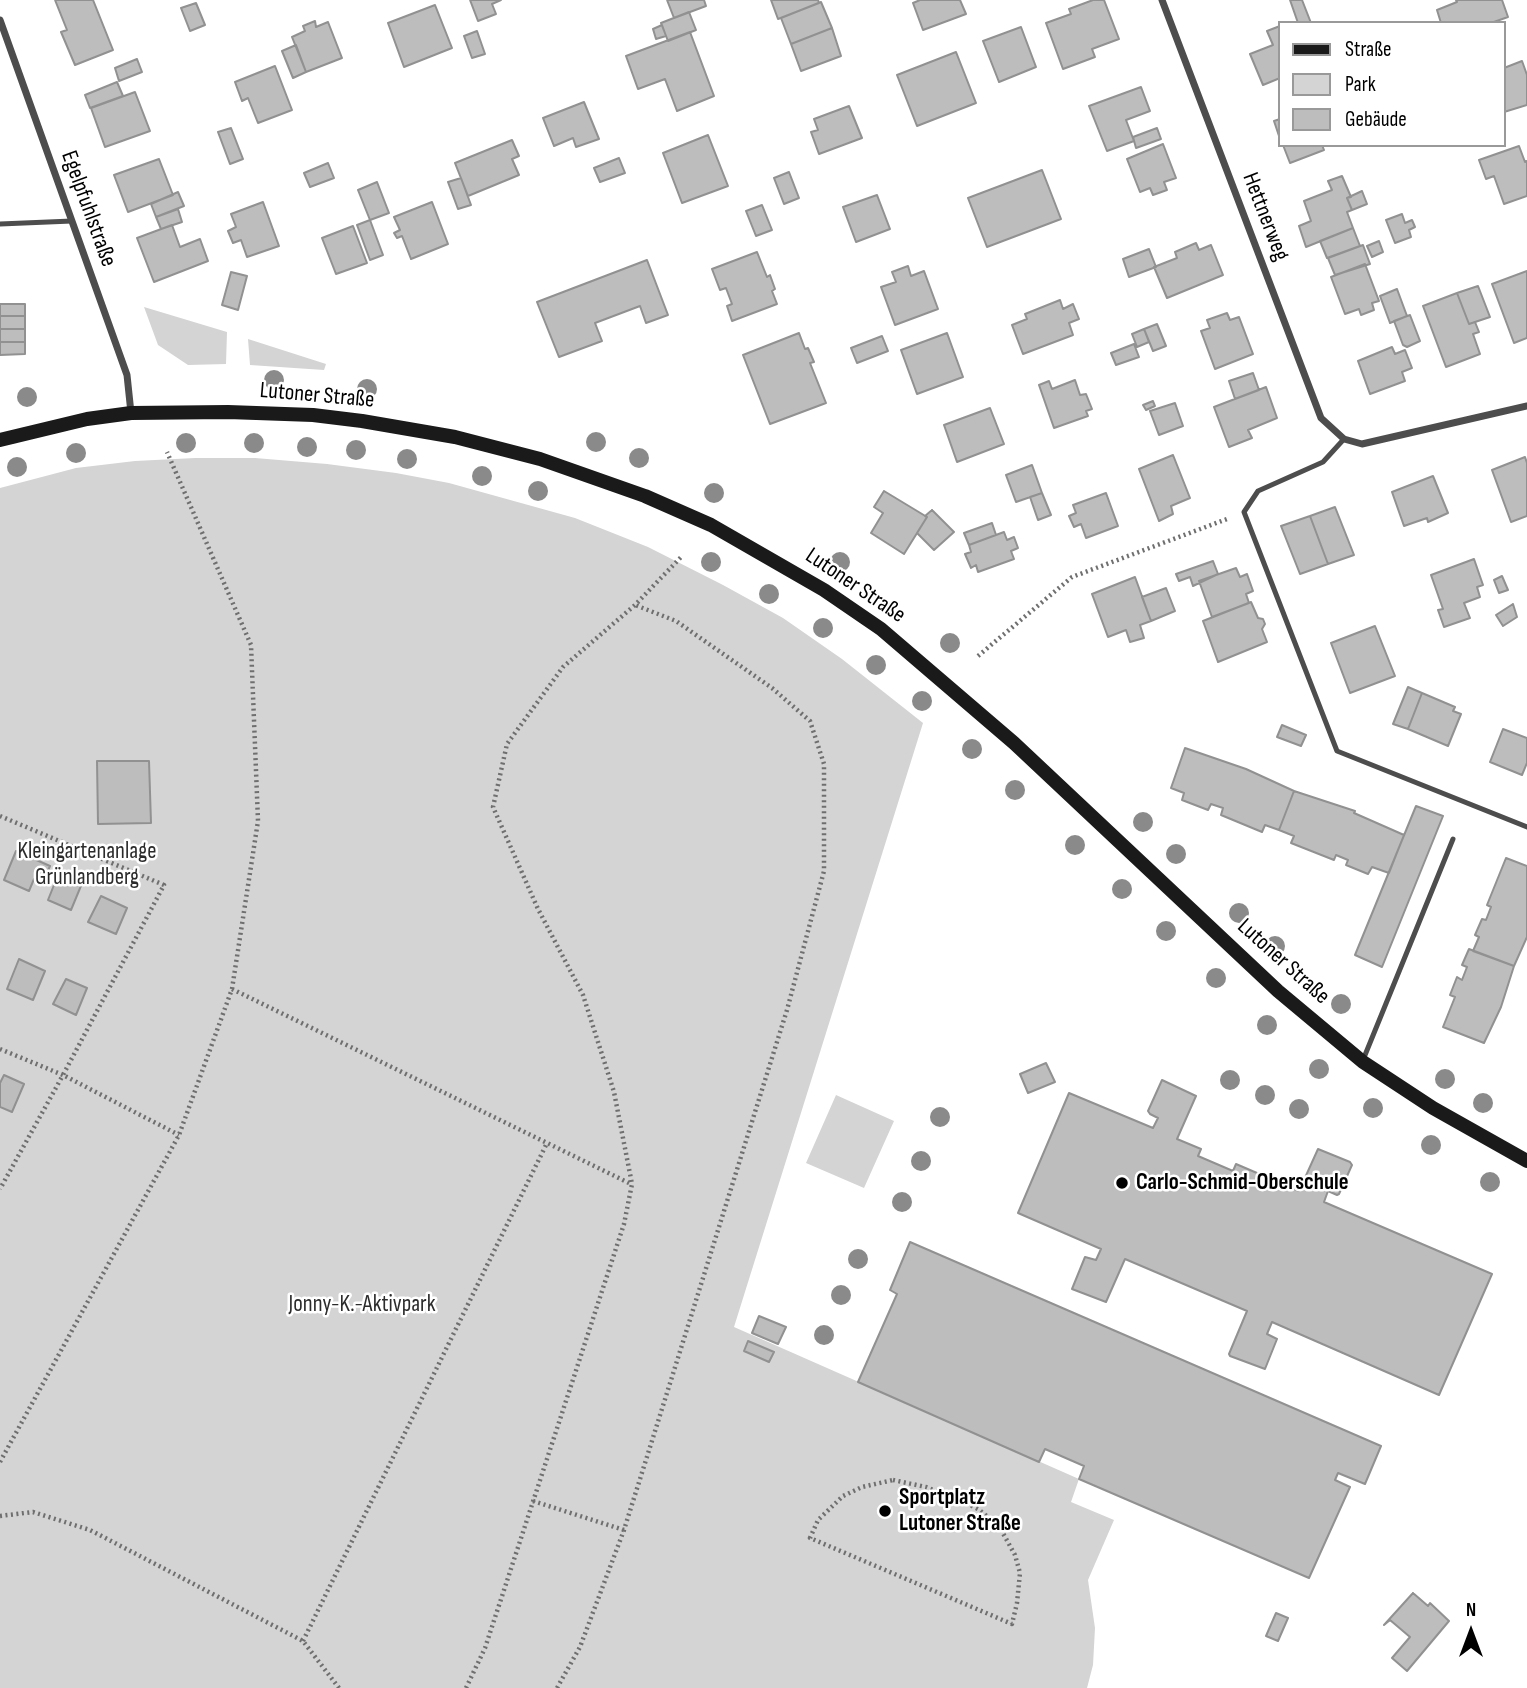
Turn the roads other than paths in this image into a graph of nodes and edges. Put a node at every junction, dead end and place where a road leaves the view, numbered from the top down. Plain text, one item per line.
1 (1163, 0) edge
2 (0, 20) edge
3 (72, 221) junction
4 (0, 224) edge
5 (1527, 406) edge
6 (131, 413) junction
7 (1344, 439) junction
8 (0, 440) edge
9 (1527, 827) edge
10 (1453, 839) dead end
11 (1363, 1062) junction
12 (1527, 1161) edge

1 - 7 street, Hettnerweg
2 - 3 street, Egelpfuhlstraße
3 - 4 lane
3 - 6 street, Egelpfuhlstraße
5 - 7 street
6 - 8 street, Lutoner Straße
6 - 11 street, Lutoner Straße
7 - 9 lane
10 - 11 lane
11 - 12 street, Lutoner Straße

